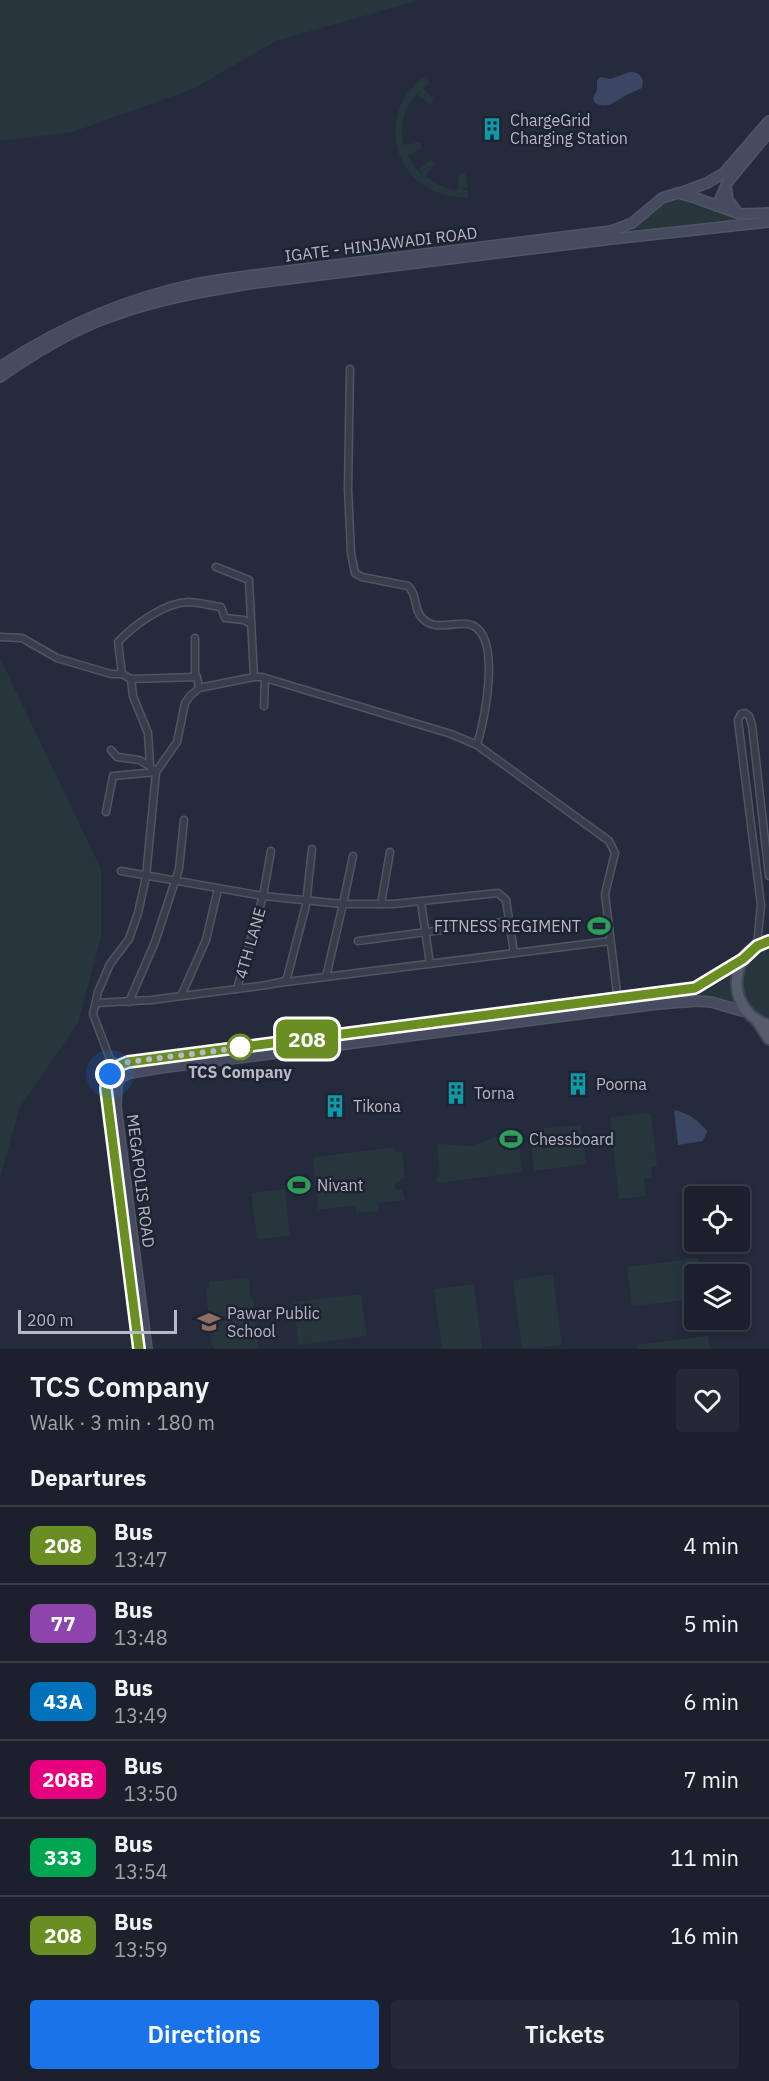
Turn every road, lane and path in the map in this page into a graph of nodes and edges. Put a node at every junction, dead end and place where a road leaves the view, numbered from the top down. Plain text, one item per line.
1 (769, 121) edge
2 (769, 132) edge
3 (727, 183) junction
4 (678, 193) junction
5 (717, 206) junction
6 (769, 213) edge
7 (740, 214) junction
8 (769, 222) edge
9 (627, 226) junction
10 (628, 237) junction
11 (0, 367) edge
12 (350, 369) dead end
13 (0, 377) edge
14 (216, 567) dead end
15 (251, 624) junction
16 (0, 637) edge
17 (195, 638) dead end
18 (122, 674) junction
19 (195, 677) junction
20 (254, 677) junction
21 (265, 678) junction
22 (131, 679) junction
23 (199, 687) junction
24 (264, 706) dead end
25 (477, 745) junction
26 (111, 750) dead end
27 (150, 765) junction
28 (156, 772) junction
29 (106, 812) dead end
30 (184, 820) dead end
31 (312, 849) dead end
32 (271, 851) dead end
33 (390, 852) dead end
34 (352, 856) dead end
35 (121, 871) dead end
36 (769, 876) edge
37 (146, 877) junction
38 (175, 882) junction
39 (218, 889) junction
40 (263, 896) junction
41 (305, 901) junction
42 (421, 902) junction
43 (343, 904) junction
44 (381, 904) junction
45 (510, 921) junction
46 (426, 931) junction
47 (357, 941) dead end
48 (610, 941) junction
49 (769, 941) edge
50 (757, 946) junction
51 (514, 953) junction
52 (743, 959) junction
53 (430, 964) junction
54 (326, 977) junction
55 (278, 983) junction
56 (237, 989) junction
57 (181, 996) junction
58 (616, 998) junction
59 (129, 1002) junction
60 (96, 1003) junction
61 (619, 1010) junction
62 (752, 1016) junction
63 (769, 1024) edge
64 (769, 1039) edge
65 (120, 1065) junction
66 (124, 1075) junction
67 (139, 1349) edge
68 (147, 1349) edge

1 - 4 street, IGATE - HINJAWADI ROAD
2 - 3 street
3 - 5 street
3 - 7 street
4 - 5 street
4 - 9 street, IGATE - HINJAWADI ROAD
5 - 7 street
6 - 7 street
8 - 10 street, IGATE - HINJAWADI ROAD
9 - 10 street
9 - 11 street, IGATE - HINJAWADI ROAD
10 - 13 street, IGATE - HINJAWADI ROAD
12 - 25 street
14 - 15 street
15 - 18 street
15 - 20 street
16 - 18 street
17 - 19 street
18 - 22 street
19 - 22 street
19 - 23 street
20 - 21 street
20 - 23 street
21 - 24 street
21 - 25 street
22 - 27 street
23 - 28 street
25 - 48 street
26 - 27 street
27 - 28 street
28 - 29 street
28 - 37 street
30 - 38 street
31 - 41 street
32 - 40 street, 4TH LANE
33 - 44 street
34 - 43 street
35 - 37 street
36 - 50 street
37 - 38 street
37 - 60 street
38 - 39 street
38 - 59 street
39 - 40 street
39 - 57 street
40 - 41 street
40 - 56 street, 4TH LANE
41 - 43 street
41 - 55 street
42 - 44 street
42 - 45 street
42 - 46 street
43 - 44 street
43 - 54 street
45 - 46 street
45 - 51 street
46 - 47 street
46 - 53 street
48 - 51 street
48 - 58 street
49 - 50 main road
50 - 52 main road
51 - 53 street
52 - 58 street
52 - 62 main road
53 - 54 street
54 - 55 street
55 - 56 street
56 - 57 street
57 - 59 street
58 - 61 street
58 - 65 street
59 - 60 street
60 - 65 street
61 - 62 street
61 - 66 street
62 - 63 main road
62 - 64 main road
65 - 66 street
65 - 67 street, MEGAPOLIS ROAD
66 - 68 street, MEGAPOLIS ROAD

